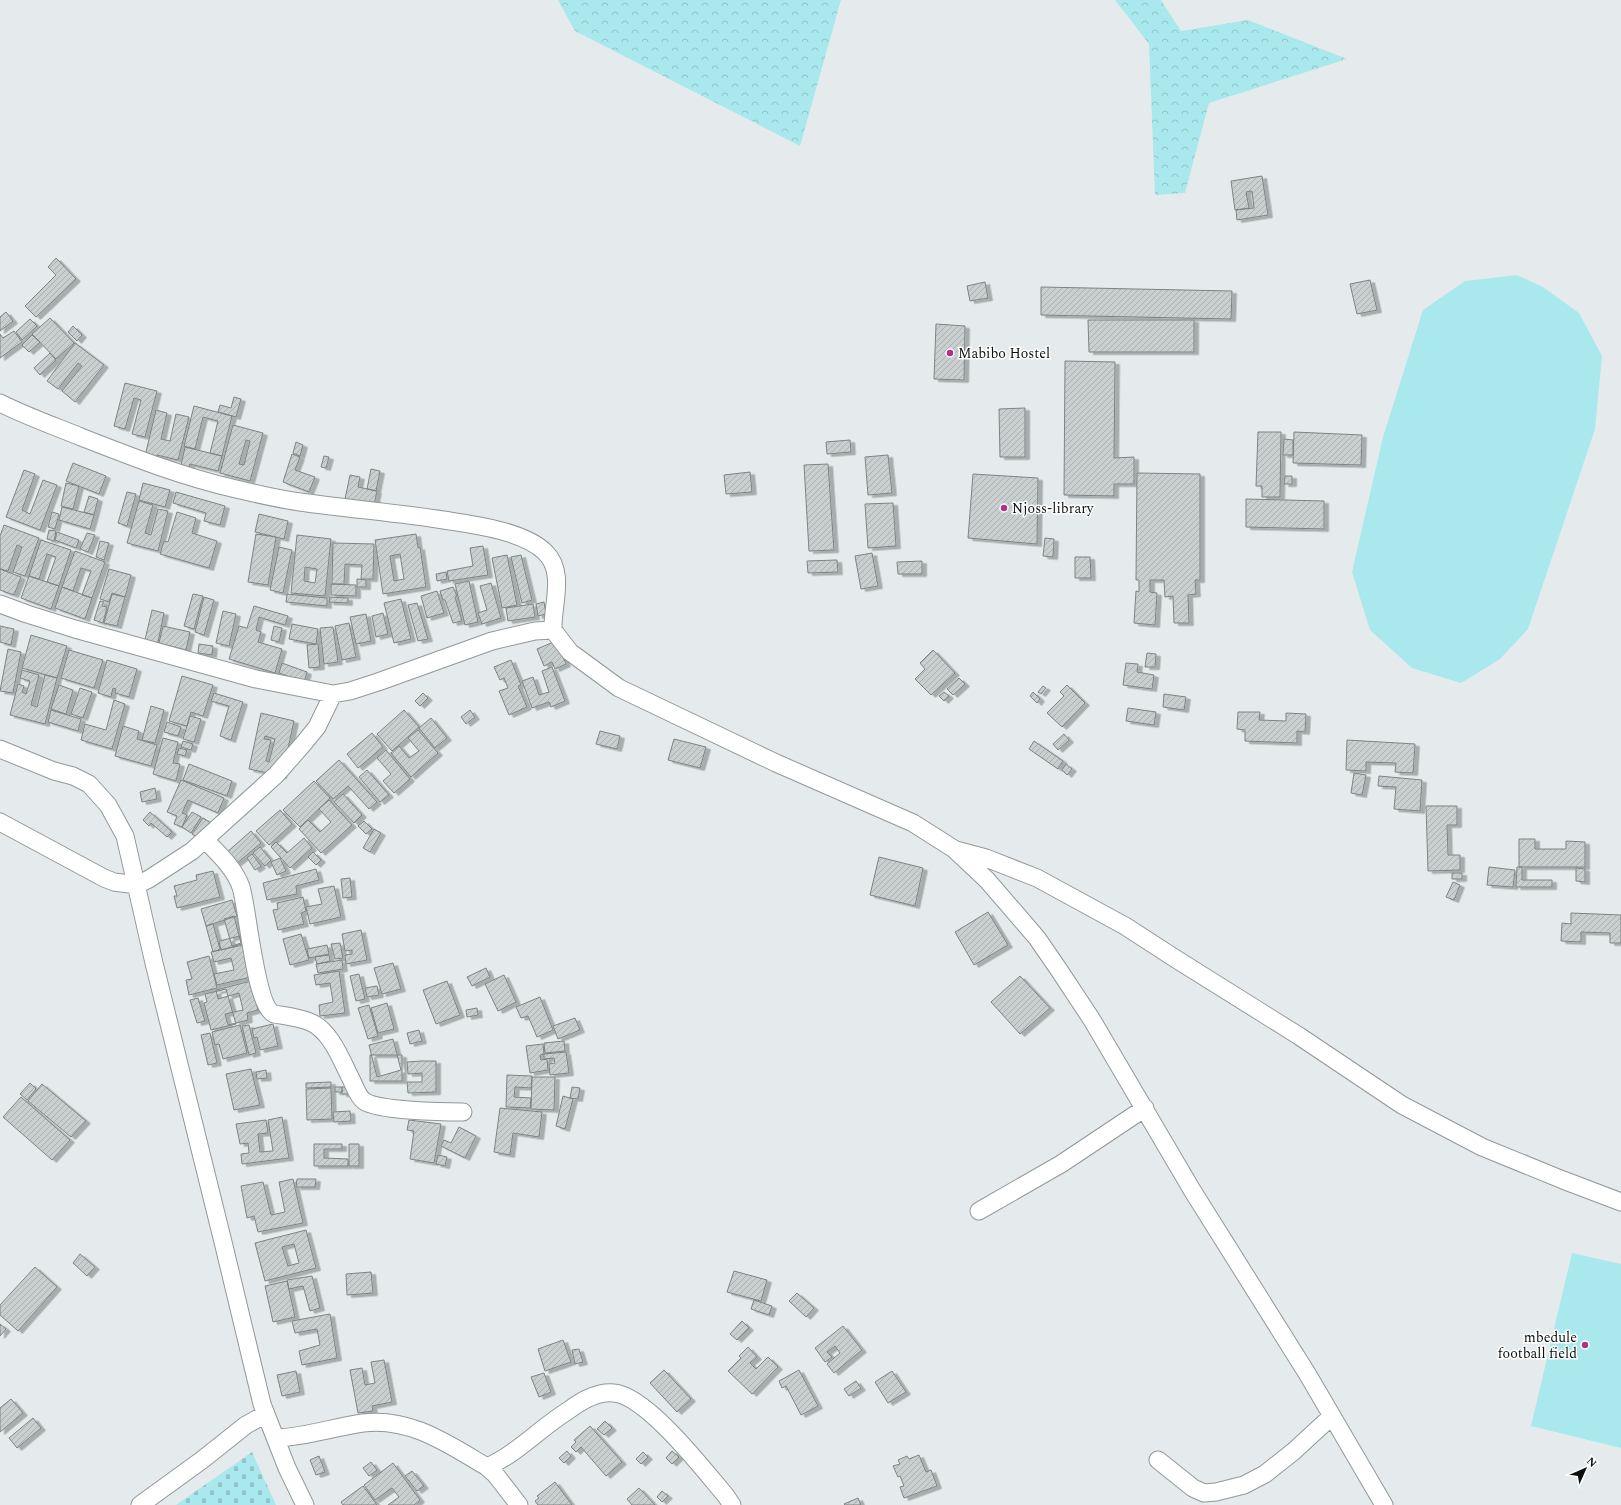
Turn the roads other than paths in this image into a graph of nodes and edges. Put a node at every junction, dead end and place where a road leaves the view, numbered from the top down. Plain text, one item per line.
1 (0, 403) edge
2 (0, 604) edge
3 (553, 630) junction
4 (333, 694) junction
5 (0, 749) edge
6 (0, 822) edge
7 (206, 841) junction
8 (954, 849) junction
9 (137, 885) junction
10 (1145, 1108) junction
11 (463, 1112) dead end
12 (1621, 1202) edge
13 (979, 1211) dead end
14 (266, 1414) junction
15 (1332, 1416) junction
16 (276, 1438) junction
17 (1158, 1460) dead end
18 (487, 1467) junction
19 (140, 1505) edge
20 (305, 1505) edge
21 (519, 1505) edge
22 (732, 1505) edge
23 (1384, 1505) edge

1 - 3 street
2 - 4 street
3 - 4 street
3 - 8 street
4 - 7 street
5 - 9 street
6 - 9 street
7 - 9 street
7 - 11 street
8 - 10 street
8 - 12 street
9 - 14 street
10 - 13 street
10 - 15 street
14 - 16 street
14 - 19 street
15 - 17 street
15 - 23 street
16 - 18 street
16 - 20 street
18 - 21 street
18 - 22 street

